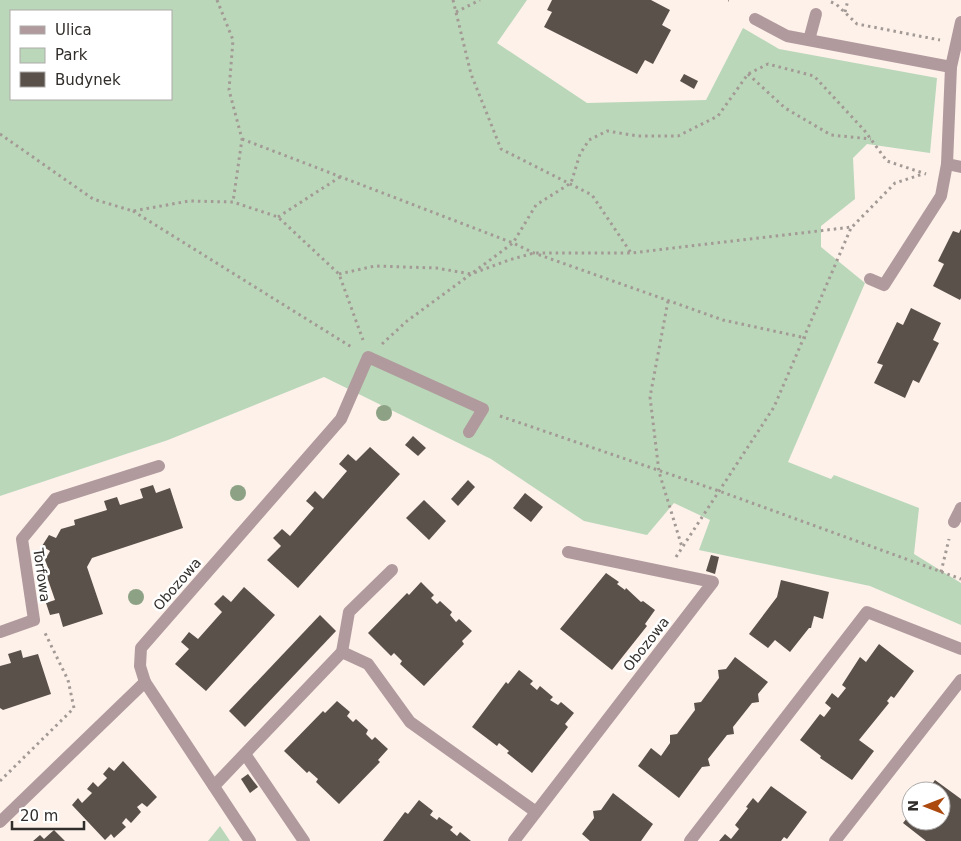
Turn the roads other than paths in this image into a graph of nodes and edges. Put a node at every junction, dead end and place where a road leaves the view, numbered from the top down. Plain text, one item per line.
1 (816, 14) dead end
2 (755, 19) dead end
3 (961, 22) edge
4 (809, 40) junction
5 (946, 66) junction
6 (947, 164) junction
7 (961, 167) edge
8 (870, 279) dead end
9 (469, 432) dead end
10 (159, 466) dead end
11 (961, 508) edge
12 (954, 522) road end
13 (568, 552) dead end
14 (392, 570) dead end
15 (0, 632) edge
16 (961, 649) edge
17 (342, 652) junction
18 (961, 680) edge
19 (145, 682) junction
20 (245, 754) junction
21 (214, 786) junction
22 (536, 812) junction
23 (0, 822) edge
24 (250, 841) edge
25 (304, 841) edge
26 (514, 841) edge
27 (690, 841) edge
28 (836, 841) edge

1 - 4 street
2 - 4 street
3 - 5 street
4 - 5 street
5 - 6 street
6 - 7 street
6 - 8 street
9 - 19 street, Obozowa
10 - 15 street, Torfowa
11 - 12 street
13 - 22 street, Obozowa
14 - 17 street
16 - 27 street
17 - 20 street
17 - 22 street
18 - 28 street
19 - 21 street, Obozowa
19 - 23 street
20 - 21 street
20 - 25 street
21 - 24 street, Obozowa
22 - 26 street, Obozowa

